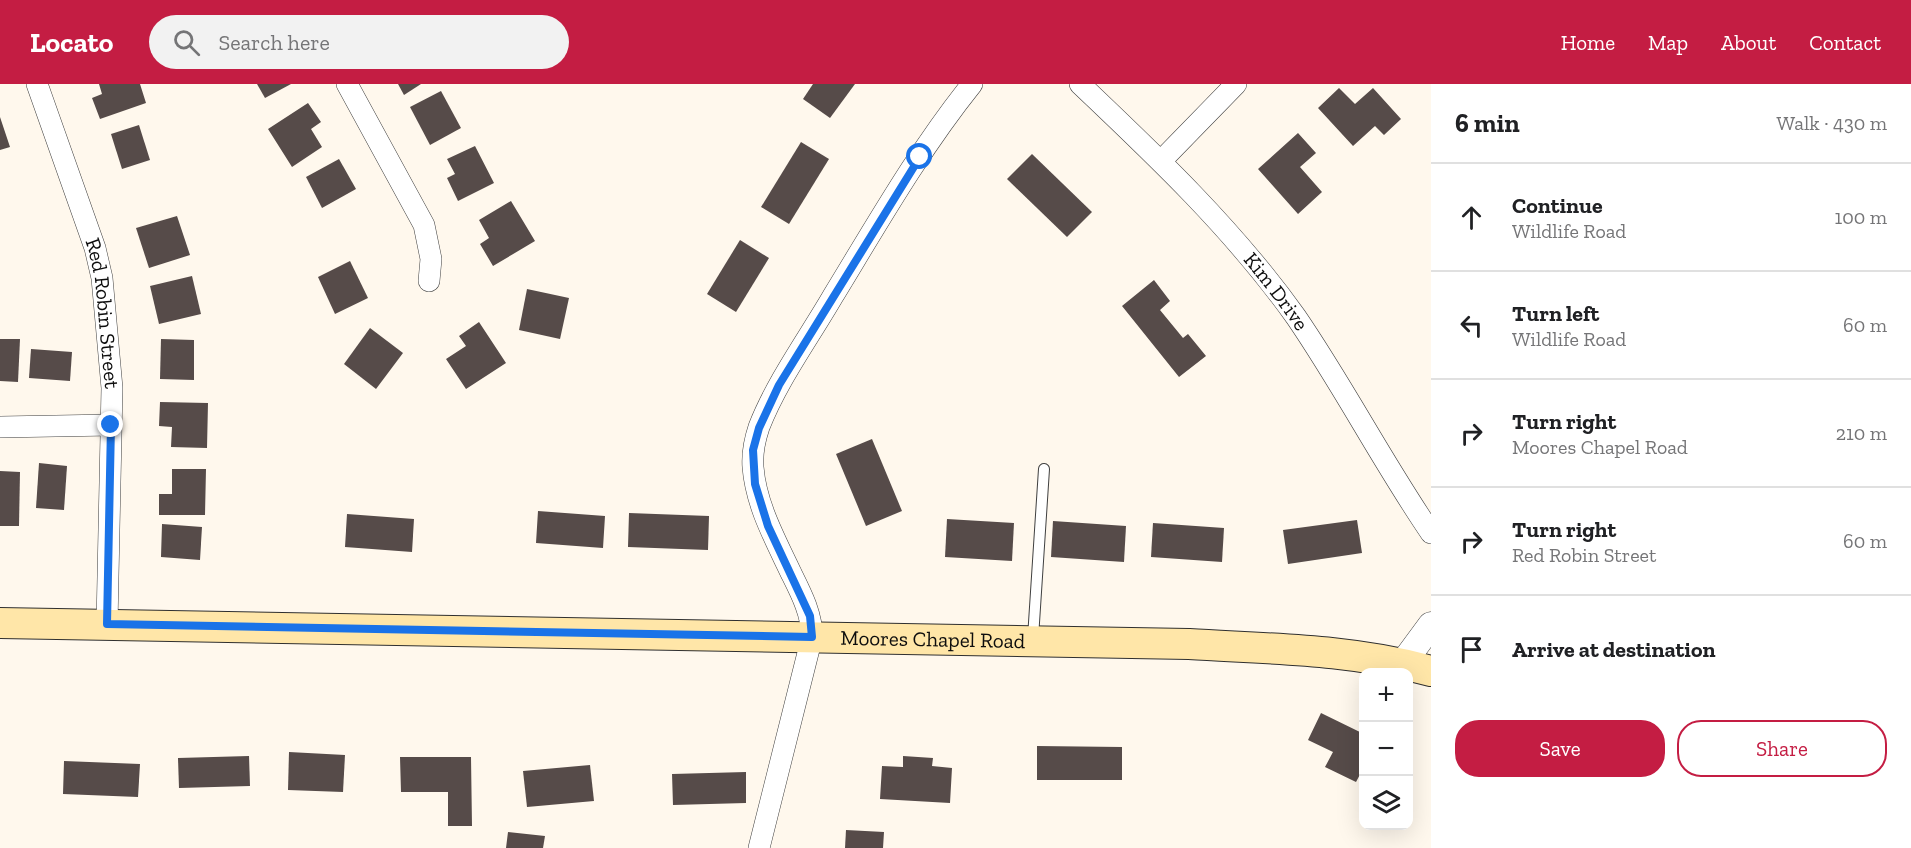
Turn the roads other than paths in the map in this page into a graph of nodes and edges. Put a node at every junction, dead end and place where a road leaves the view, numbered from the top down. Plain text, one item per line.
1 (36, 84) edge
2 (347, 84) edge
3 (972, 84) edge
4 (1080, 84) edge
5 (1236, 84) edge
6 (1161, 161) junction
7 (429, 281) dead end
8 (111, 425) junction
9 (0, 427) edge
10 (1044, 469) dead end
11 (1431, 533) edge
12 (0, 623) edge
13 (107, 624) junction
14 (1431, 625) edge
15 (812, 637) junction
16 (1033, 641) junction
17 (1417, 667) edge
18 (759, 848) edge

1 - 8 street, Red Robin Street
2 - 7 street
3 - 15 street
4 - 6 street, Kim Drive
5 - 6 street
6 - 11 street, Kim Drive
8 - 9 street
8 - 13 street, Red Robin Street
10 - 16 lane
12 - 13 main road, Moores Chapel Road
13 - 15 main road, Moores Chapel Road
14 - 17 street
15 - 16 main road, Moores Chapel Road
15 - 18 street
16 - 17 main road, Moores Chapel Road

